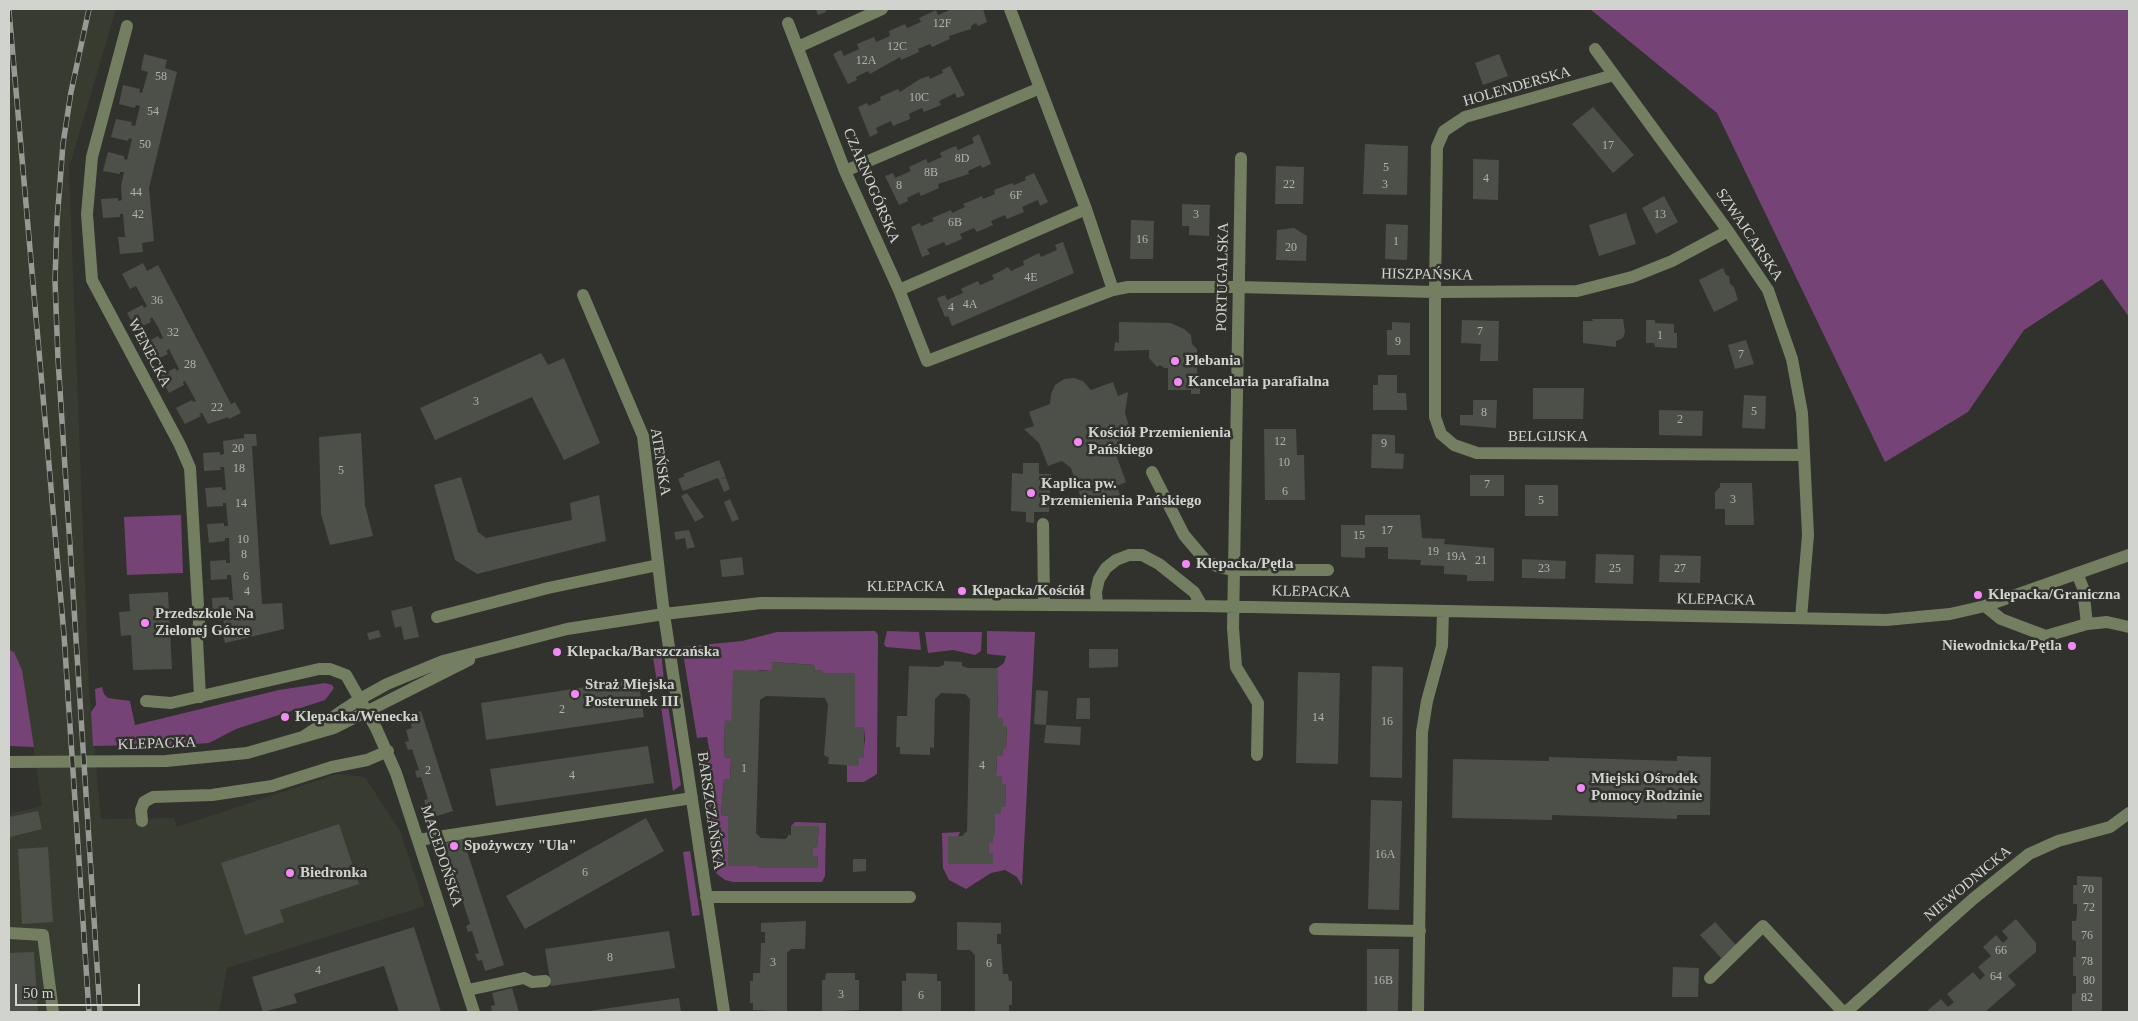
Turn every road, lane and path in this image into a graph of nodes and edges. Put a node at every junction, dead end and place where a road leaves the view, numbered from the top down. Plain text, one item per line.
1 (882, 9) edge
2 (1010, 9) edge
3 (788, 23) dead end
4 (127, 26) dead end
5 (798, 47) junction
6 (1595, 49) dead end
7 (1614, 75) junction
8 (1040, 88) junction
9 (1241, 158) dead end
10 (844, 171) junction
11 (1086, 210) junction
12 (1728, 231) junction
13 (1238, 287) junction
14 (899, 290) junction
15 (1113, 290) junction
16 (1435, 292) junction
17 (583, 295) dead end
18 (928, 360) joint
19 (1803, 454) junction
20 (1152, 472) dead end
21 (1043, 524) dead end
22 (2129, 554) edge
23 (658, 565) junction
24 (1234, 570) junction
25 (1328, 570) dead end
26 (2077, 573) junction
27 (1044, 604) junction
28 (1097, 605) junction
29 (1202, 606) junction
30 (1984, 606) junction
31 (1233, 607) junction
32 (1443, 611) junction
33 (664, 614) junction
34 (437, 618) dead end
35 (1801, 618) junction
36 (2088, 624) junction
37 (2129, 627) edge
38 (487, 652) junction
39 (200, 697) junction
40 (360, 699) junction
41 (146, 701) dead end
42 (367, 713) junction
43 (304, 737) junction
44 (388, 751) junction
45 (1258, 755) dead end
46 (9, 762) edge
47 (692, 798) junction
48 (2129, 815) edge
49 (142, 822) dead end
50 (418, 840) junction
51 (706, 897) junction
52 (910, 897) dead end
53 (1315, 929) dead end
54 (1420, 931) junction
55 (9, 933) edge
56 (1710, 978) dead end
57 (545, 981) dead end
58 (468, 990) junction
59 (53, 1012) edge
60 (474, 1012) edge
61 (724, 1012) edge
62 (1418, 1012) edge
63 (1844, 1012) edge

1 - 5 street
2 - 8 street
3 - 5 street, CZARNOGÓRSKA
4 - 39 street, WENECKA
5 - 10 street, CZARNOGÓRSKA
6 - 7 street, SZWAJCARSKA
7 - 12 street, SZWAJCARSKA
7 - 16 street, HOLENDERSKA
8 - 10 street
8 - 11 street
9 - 13 street, PORTUGALSKA
10 - 14 street, CZARNOGÓRSKA
11 - 14 street
11 - 15 street
12 - 16 street, HISZPAŃSKA
12 - 19 street, SZWAJCARSKA
13 - 15 street, HISZPAŃSKA
13 - 16 street, HISZPAŃSKA
13 - 24 street, PORTUGALSKA
14 - 18 street, CZARNOGÓRSKA
15 - 18 street, HISZPAŃSKA
16 - 19 street, BELGIJSKA
17 - 23 street, ATEŃSKA
19 - 35 street, SZWAJCARSKA
20 - 24 street
21 - 27 street
22 - 26 street, KLEPACKA
23 - 33 street, ATEŃSKA
23 - 34 street
24 - 25 street
24 - 31 street, PORTUGALSKA
26 - 30 street, KLEPACKA
26 - 36 street
27 - 28 street, KLEPACKA
27 - 33 street, KLEPACKA
28 - 29 street, KLEPACKA
28 - 29 street
29 - 31 street, KLEPACKA
30 - 35 street, KLEPACKA
30 - 36 street
31 - 32 street, KLEPACKA
31 - 45 street, PORTUGALSKA
32 - 35 street, KLEPACKA
32 - 54 street
33 - 38 street, KLEPACKA
33 - 47 street, BARSZCZAŃSKA
36 - 37 street
38 - 40 street, KLEPACKA
38 - 42 street, KLEPACKA
39 - 40 street, MACEDOŃSKA
39 - 41 street, MACEDOŃSKA
40 - 42 street, MACEDOŃSKA
40 - 43 street, KLEPACKA
42 - 43 street, KLEPACKA
42 - 44 street, MACEDOŃSKA
43 - 46 street, KLEPACKA
44 - 49 street
44 - 50 street, MACEDOŃSKA
47 - 50 street
47 - 51 street, BARSZCZAŃSKA
48 - 63 street, NIEWODNICKA
50 - 58 street, MACEDOŃSKA
51 - 52 street
51 - 61 street, BARSZCZAŃSKA
53 - 54 street
54 - 62 street
55 - 59 street
56 - 63 street
57 - 58 street
58 - 60 street, MACEDOŃSKA

